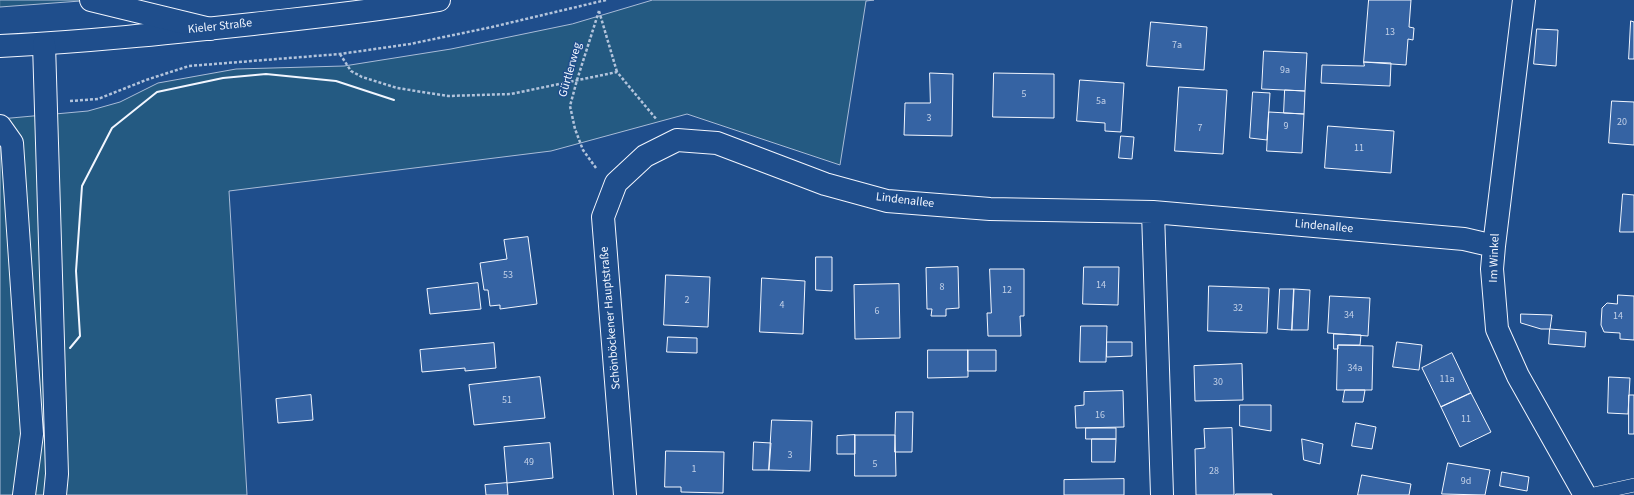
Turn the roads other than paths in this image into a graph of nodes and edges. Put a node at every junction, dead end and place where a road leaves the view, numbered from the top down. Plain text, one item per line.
1 (91, 0) edge
2 (439, 0) edge
3 (1524, 0) edge
4 (210, 29) junction
5 (44, 44) junction
6 (0, 46) edge
7 (0, 126) edge
8 (677, 140) joint
9 (1153, 212) junction
10 (1494, 246) junction
11 (1634, 485) edge
12 (24, 495) edge
13 (55, 495) edge
14 (625, 495) edge
15 (1162, 495) edge
16 (1585, 495) edge
17 (1589, 495) edge

1 - 4 main road
2 - 4 main road, Kieler Straße
3 - 10 main road, Im Winkel
4 - 5 main road, Kieler Straße
5 - 6 main road, Kieler Straße
5 - 13 main road
7 - 12 main road
8 - 9 main road, Lindenallee
8 - 14 main road, Schönböckener Hauptstraße
9 - 10 main road, Lindenallee
9 - 15 main road
10 - 16 main road, Im Winkel
11 - 17 lane

